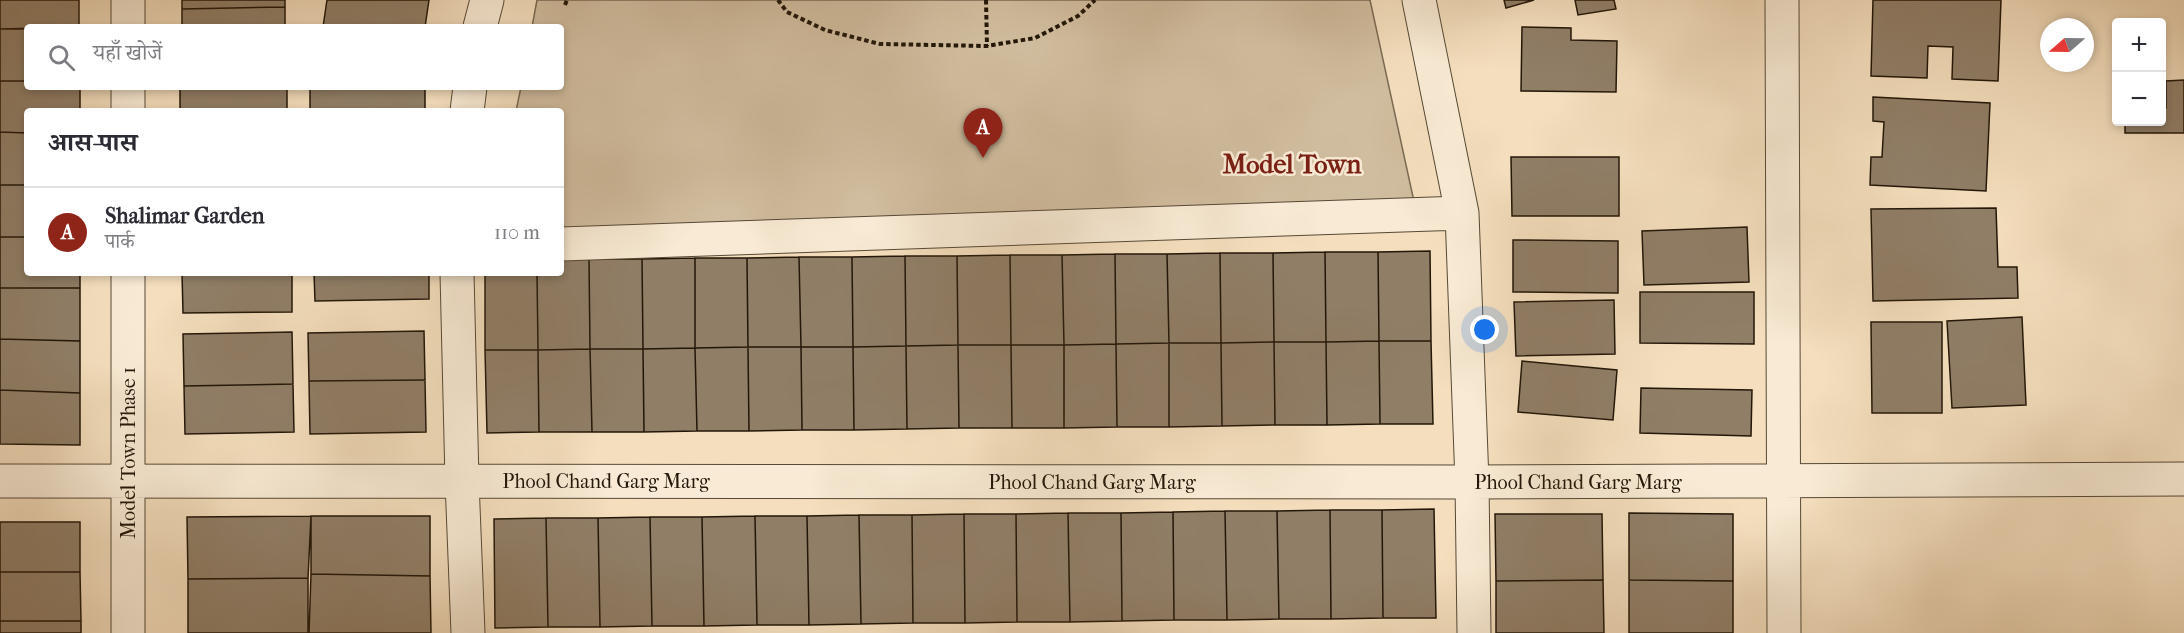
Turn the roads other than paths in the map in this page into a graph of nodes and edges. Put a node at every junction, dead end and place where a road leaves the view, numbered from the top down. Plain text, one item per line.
1 (128, 0) edge
2 (487, 0) edge
3 (1419, 0) edge
4 (1782, 0) edge
5 (128, 24) edge
6 (481, 24) edge
7 (128, 90) edge
8 (470, 90) edge
9 (128, 108) edge
10 (467, 108) edge
11 (1462, 213) junction
12 (564, 244) edge
13 (128, 276) edge
14 (457, 276) edge
15 (2184, 478) edge
16 (0, 481) edge
17 (128, 481) junction
18 (462, 481) junction
19 (1784, 481) junction
20 (1472, 482) junction
21 (128, 633) edge
22 (468, 633) edge
23 (1474, 633) edge
24 (1784, 633) edge

1 - 5 street
2 - 6 street
3 - 11 street
4 - 19 street
7 - 9 street
8 - 10 street
11 - 12 street
11 - 20 street
13 - 17 street, Model Town Phase 1
14 - 18 street
15 - 19 street, Phool Chand Garg Marg
16 - 17 street, Phool Chand Garg Marg
17 - 18 street, Phool Chand Garg Marg
17 - 21 street, Model Town Phase 1
18 - 20 street, Phool Chand Garg Marg
18 - 22 street
19 - 20 street, Phool Chand Garg Marg
19 - 24 street
20 - 23 street

